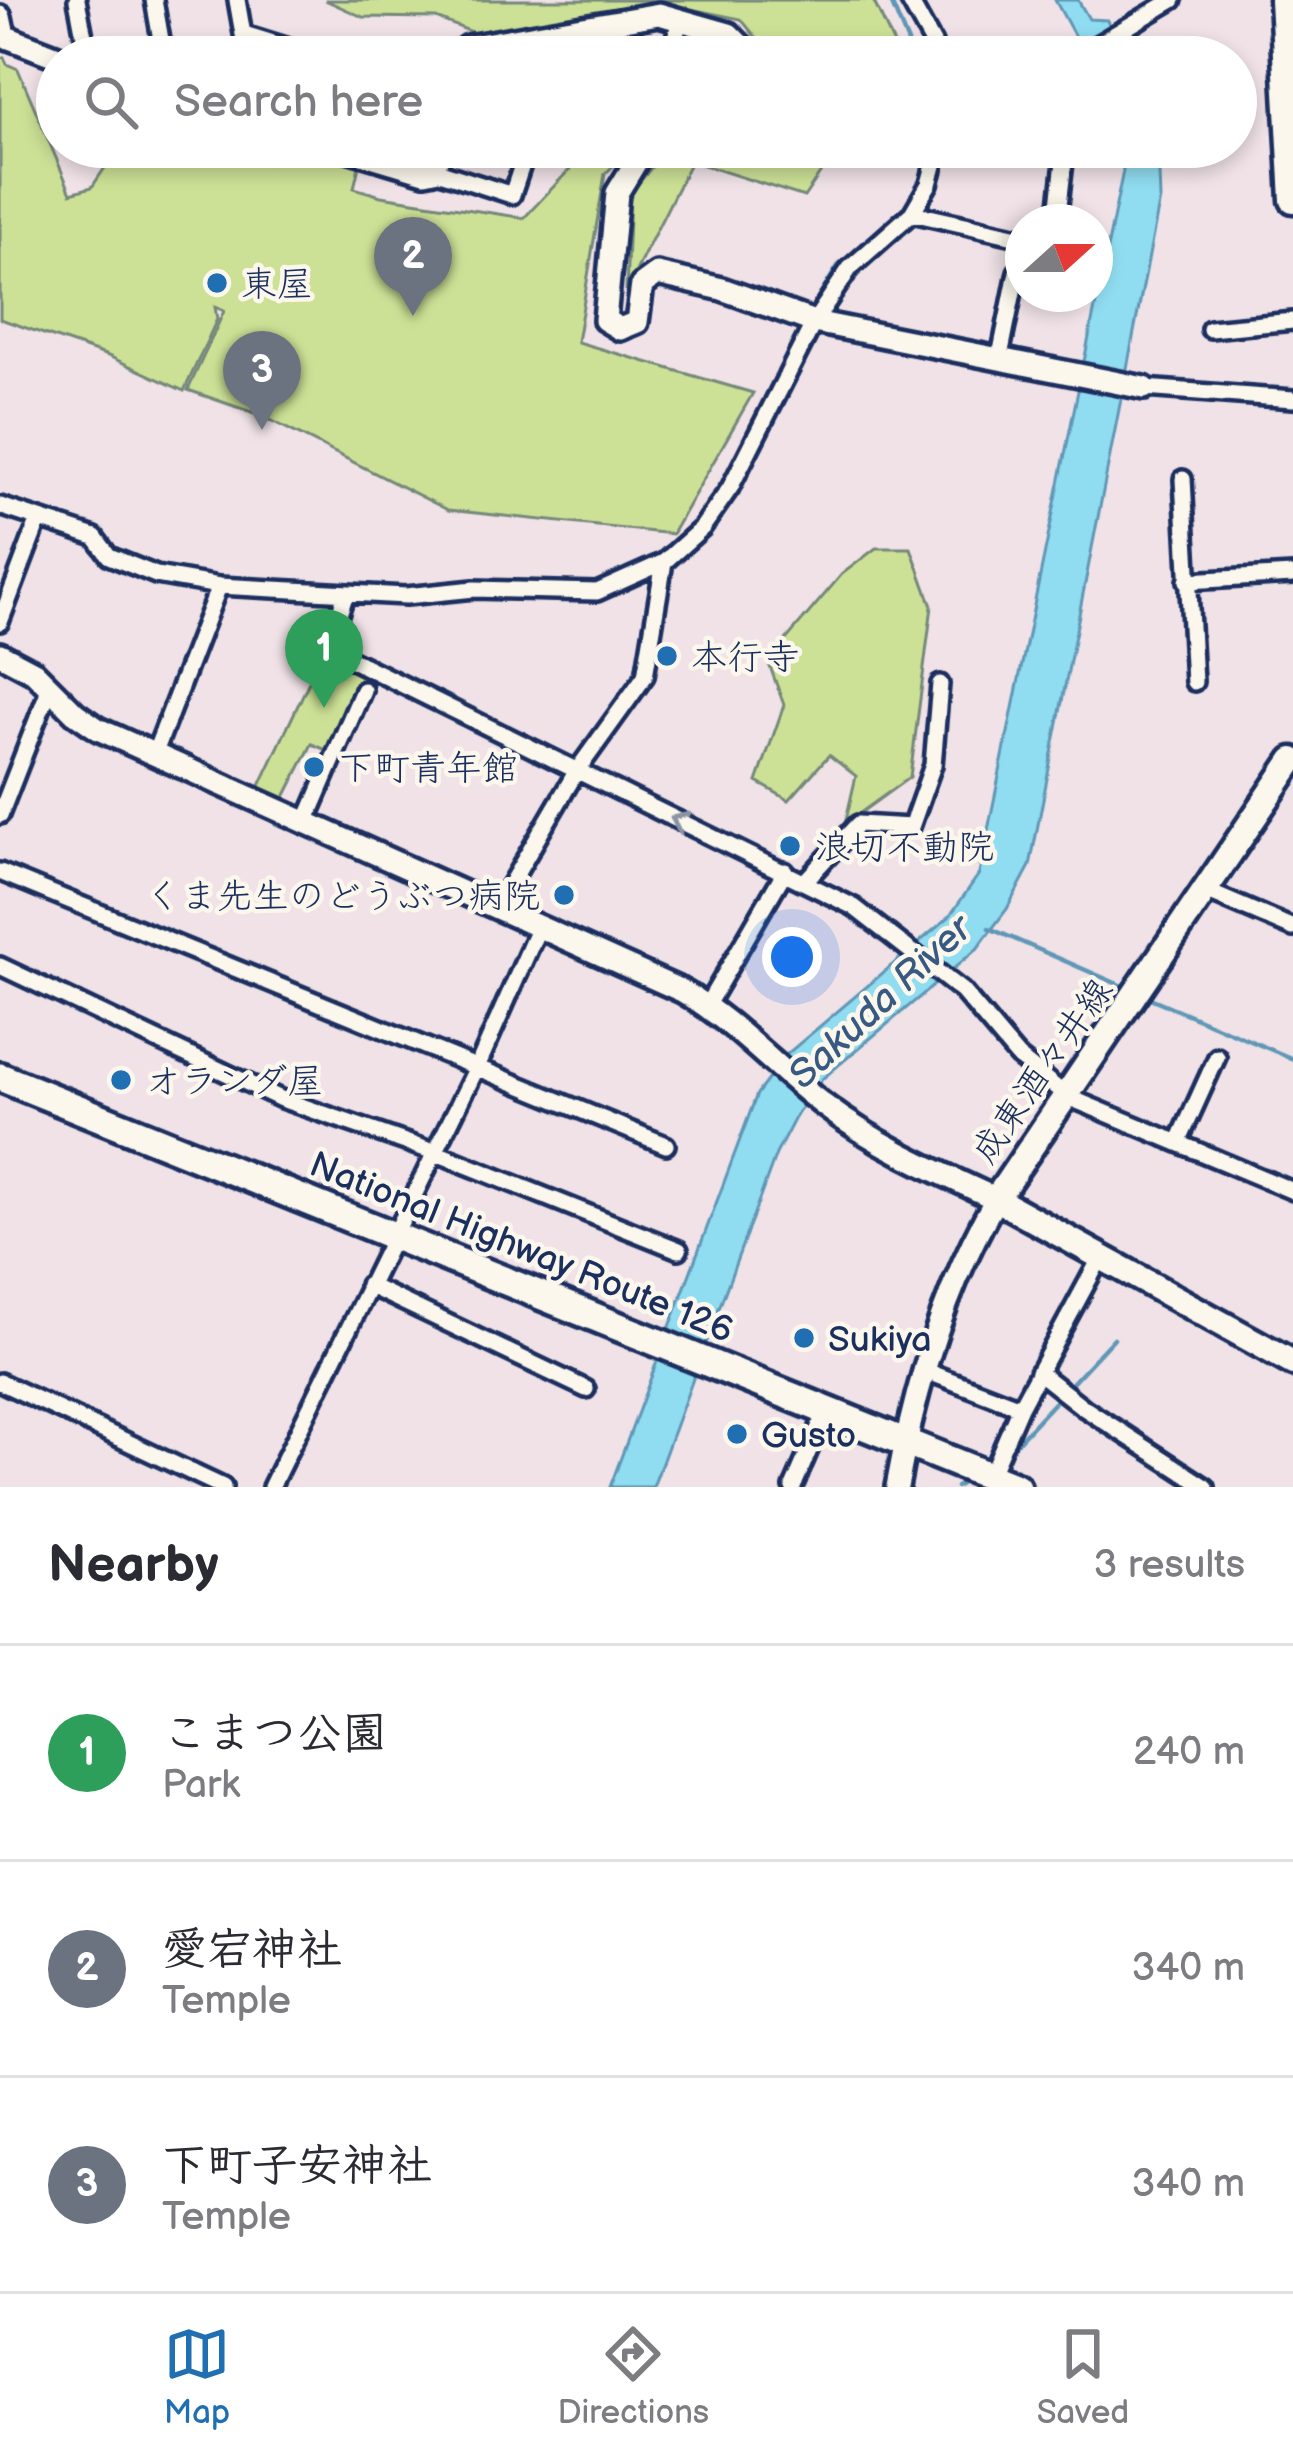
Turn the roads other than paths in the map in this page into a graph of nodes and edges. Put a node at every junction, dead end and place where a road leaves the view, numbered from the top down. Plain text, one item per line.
1 (77, 0) edge
2 (154, 0) edge
3 (237, 0) edge
4 (909, 0) edge
5 (1173, 0) edge
6 (1282, 0) edge
7 (681, 18) junction
8 (0, 19) edge
9 (562, 29) junction
10 (244, 34) joint
11 (84, 36) edge
12 (160, 36) edge
13 (250, 36) edge
14 (525, 36) edge
15 (560, 36) edge
16 (675, 36) edge
17 (732, 36) edge
18 (929, 36) edge
19 (1111, 36) edge
20 (36, 48) edge
21 (412, 168) edge
22 (521, 168) edge
23 (632, 168) edge
24 (933, 168) edge
25 (1063, 168) edge
26 (434, 170) joint
27 (1293, 197) edge
28 (1059, 204) edge
29 (912, 213) junction
30 (1005, 234) edge
31 (1009, 312) edge
32 (808, 320) junction
33 (1293, 321) edge
34 (1210, 329) dead end
35 (999, 361) junction
36 (1144, 388) joint
37 (1293, 399) edge
38 (1183, 479) dead end
39 (0, 506) edge
40 (38, 524) junction
41 (664, 562) junction
42 (1293, 574) edge
43 (1187, 581) junction
44 (219, 586) junction
45 (346, 592) junction
46 (0, 622) edge
47 (0, 654) edge
48 (1194, 682) dead end
49 (940, 684) dead end
50 (50, 687) junction
51 (363, 690) dead end
52 (154, 755) junction
53 (1290, 771) edge
54 (576, 772) junction
55 (1, 807) edge
56 (306, 822) junction
57 (785, 871) junction
58 (0, 872) edge
59 (806, 880) junction
60 (1206, 891) junction
61 (496, 907) junction
62 (539, 927) junction
63 (1293, 928) edge
64 (0, 966) edge
65 (706, 1005) junction
66 (1217, 1057) dead end
67 (478, 1065) junction
68 (0, 1077) edge
69 (1068, 1096) junction
70 (1178, 1143) junction
71 (666, 1145) dead end
72 (434, 1151) junction
73 (1293, 1191) edge
74 (996, 1199) junction
75 (395, 1233) junction
76 (679, 1250) dead end
77 (1102, 1256) junction
78 (368, 1285) junction
79 (1293, 1363) edge
80 (926, 1371) junction
81 (1037, 1372) junction
82 (0, 1382) edge
83 (586, 1389) dead end
84 (1020, 1407) junction
85 (827, 1409) junction
86 (905, 1442) junction
87 (997, 1484) edge
88 (223, 1487) edge
89 (271, 1487) edge
90 (793, 1487) edge
91 (897, 1487) edge
92 (1206, 1487) edge

1 - 11 street
2 - 12 street
3 - 10 street
4 - 18 street
5 - 19 street
6 - 27 main road
7 - 9 street
7 - 16 street
7 - 17 street
8 - 20 street
9 - 14 street
9 - 15 street
10 - 13 street
21 - 26 street
22 - 26 street
23 - 32 street
24 - 29 street
25 - 28 street
29 - 30 street
29 - 32 street
31 - 35 street
32 - 35 street
32 - 41 street
33 - 34 street
35 - 36 street
36 - 37 street
38 - 43 street
39 - 40 street
40 - 44 street
40 - 46 street
41 - 45 street
41 - 54 street
42 - 43 street
43 - 48 street
44 - 45 street
44 - 52 street
45 - 54 street
47 - 50 street
49 - 59 street
50 - 52 street
50 - 55 street
51 - 56 street
52 - 56 street
53 - 60 main road, 成東酒々井線
57 -> 54 street
54 - 61 street
56 - 61 street
57 - 59 street
57 - 65 street
58 - 67 street
59 - 69 street
60 - 63 street
60 - 69 main road, 成東酒々井線
61 - 62 street
62 - 65 street
62 - 67 street
64 - 72 street
65 - 74 street
66 - 70 street
67 - 71 street
67 - 72 street
68 - 75 highway, National Highway Route 126
69 - 70 street
69 - 74 main road, 成東酒々井線
70 - 73 street
72 - 75 street
72 - 76 street
74 - 77 main road, 成東酒々井線
74 - 80 street
75 - 78 street
75 - 85 highway, National Highway Route 126
77 - 79 main road, 成東酒々井線
77 - 81 street
78 - 83 street
78 - 89 street
80 - 84 street
80 - 86 street
81 - 84 street
81 - 92 street
82 - 88 street
84 - 87 street
85 - 86 highway, National Highway Route 126
85 - 90 street
86 - 87 highway, National Highway Route 126
86 - 91 street

